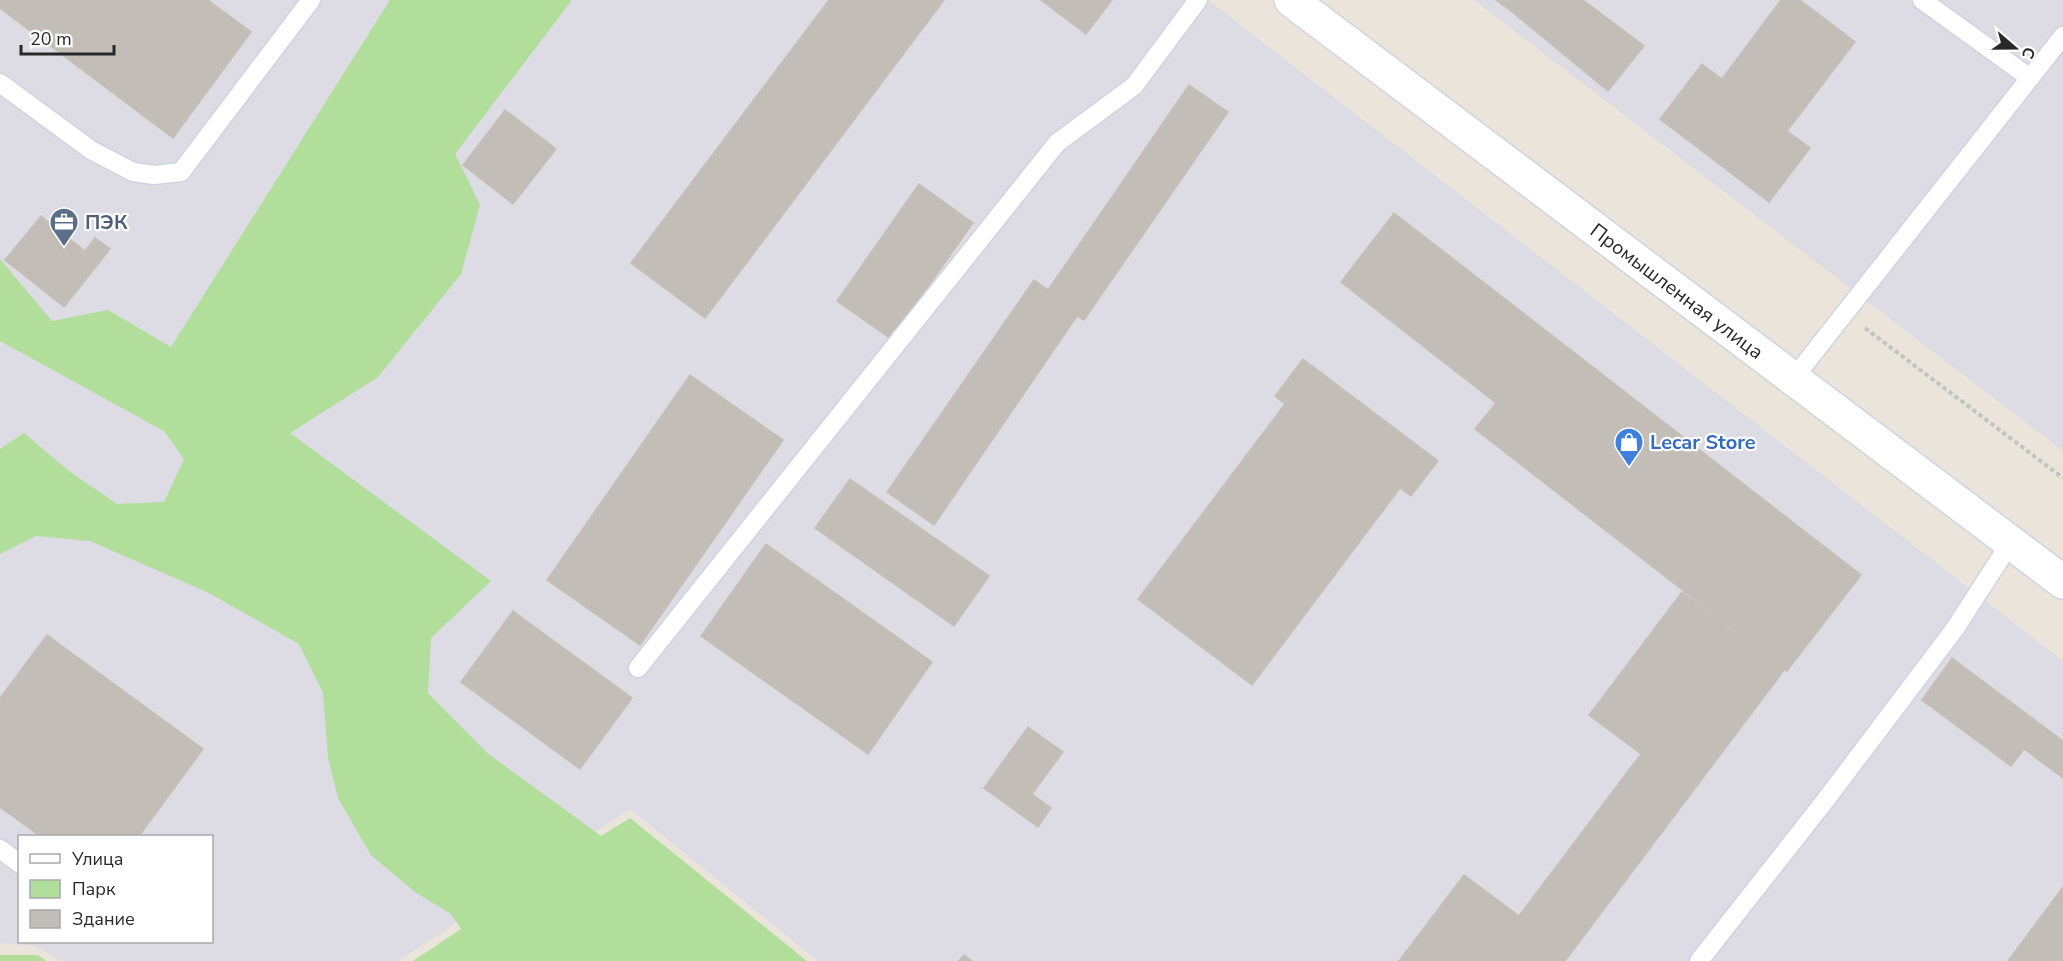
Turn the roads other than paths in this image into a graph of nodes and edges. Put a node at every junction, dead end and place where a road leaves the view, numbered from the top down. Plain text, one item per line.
1 (310, 0) edge
2 (1198, 0) edge
3 (1291, 0) edge
4 (1922, 0) edge
5 (2063, 36) edge
6 (2030, 78) junction
7 (0, 83) edge
8 (1794, 379) junction
9 (2011, 542) junction
10 (2063, 582) edge
11 (638, 668) dead end
12 (0, 849) edge
13 (18, 862) edge
14 (1700, 961) edge

1 - 7 lane
2 - 11 lane
3 - 8 main road, Промышленная улица
4 - 6 lane
5 - 6 lane
6 - 8 lane
8 - 9 main road, Промышленная улица
9 - 10 main road, Промышленная улица
9 - 14 lane
12 - 13 lane

